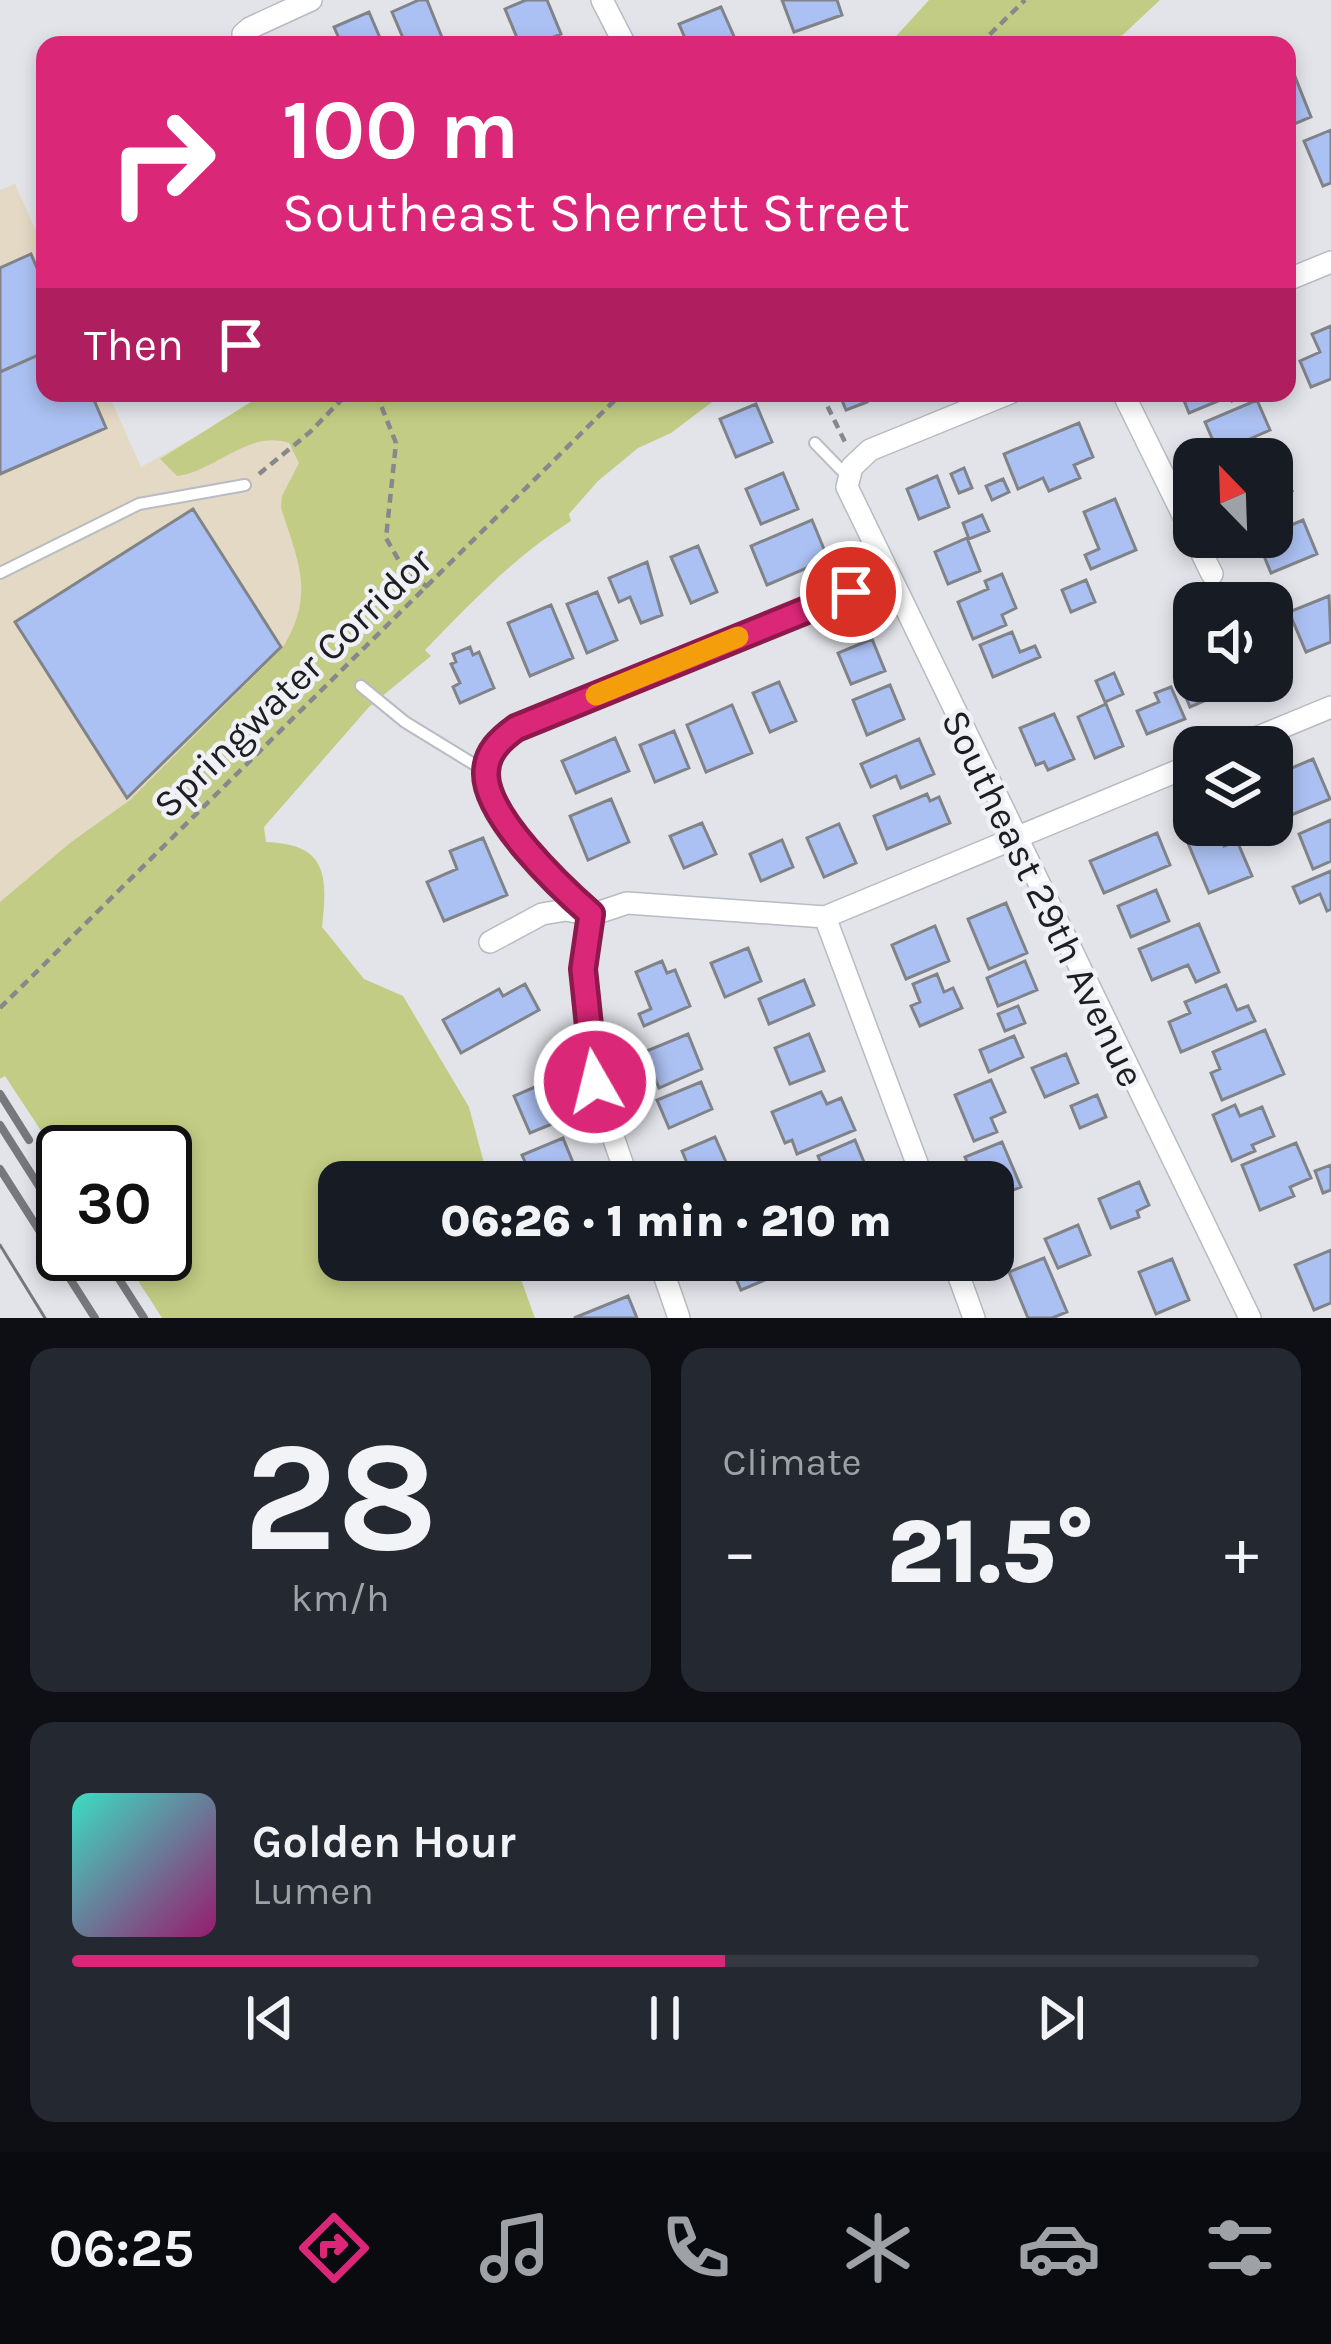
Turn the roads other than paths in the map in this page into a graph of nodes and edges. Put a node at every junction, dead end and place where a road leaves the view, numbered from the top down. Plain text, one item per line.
1 (311, 0) edge
2 (602, 0) edge
3 (247, 36) edge
4 (620, 36) edge
5 (1331, 262) edge
6 (1296, 276) edge
7 (987, 402) edge
8 (1127, 402) edge
9 (815, 443) dead end
10 (851, 470) junction
11 (245, 485) road end
12 (0, 573) edge
13 (1212, 574) dead end
14 (888, 576) junction
15 (361, 686) dead end
16 (1331, 707) edge
17 (1285, 726) edge
18 (485, 771) junction
19 (1173, 773) edge
20 (1014, 838) junction
21 (591, 914) junction
22 (824, 917) junction
23 (490, 942) dead end
24 (622, 1161) edge
25 (916, 1161) edge
26 (666, 1281) edge
27 (961, 1281) edge
28 (680, 1318) edge
29 (974, 1318) edge
30 (1250, 1318) edge

1 - 3 street
2 - 4 street
5 - 6 street
7 - 10 street
8 - 13 street
9 - 10 lane
10 - 14 street, Southeast 29th Avenue
11 - 12 lane
14 - 18 street
14 - 20 street, Southeast 29th Avenue
15 - 18 lane
16 - 17 street
18 - 21 street
19 - 20 street
20 - 22 street
20 - 30 street, Southeast 29th Avenue
21 - 22 street
21 - 23 street
21 - 24 street
22 - 25 street
26 - 28 street
27 - 29 street

